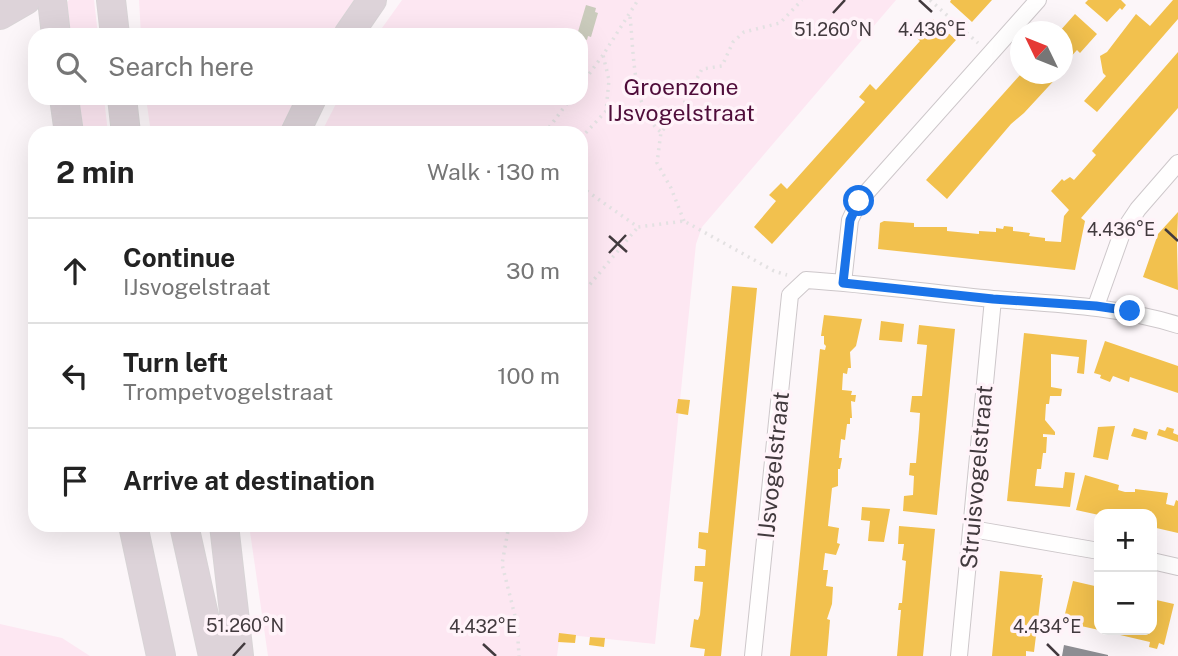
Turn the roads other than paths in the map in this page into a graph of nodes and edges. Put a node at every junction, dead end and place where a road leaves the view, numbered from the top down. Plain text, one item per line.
1 (26, 0) edge
2 (52, 0) edge
3 (111, 0) edge
4 (372, 0) edge
5 (1038, 0) edge
6 (0, 15) edge
7 (55, 28) edge
8 (114, 28) edge
9 (353, 28) edge
10 (65, 105) edge
11 (123, 105) edge
12 (309, 105) edge
13 (68, 126) edge
14 (125, 126) edge
15 (298, 126) edge
16 (1178, 163) edge
17 (843, 283) junction
18 (993, 299) junction
19 (1096, 306) junction
20 (1178, 325) edge
21 (972, 529) junction
22 (134, 532) edge
23 (186, 532) edge
24 (225, 532) edge
25 (1094, 550) edge
26 (1157, 562) edge
27 (1178, 567) edge
28 (161, 656) edge
29 (213, 656) edge
30 (239, 656) edge
31 (753, 656) edge
32 (959, 656) edge

1 - 6 highway
2 - 7 highway
3 - 8 highway
4 - 9 highway
5 - 17 street
10 - 13 highway
11 - 14 highway
12 - 15 highway
16 - 19 street
17 - 18 street
17 - 31 street, IJsvogelstraat
18 - 19 street
18 - 21 street, Struisvogelstraat
19 - 20 street
21 - 25 street
21 - 32 street, Struisvogelstraat
22 - 28 highway
23 - 29 highway
24 - 30 highway
26 - 27 street

